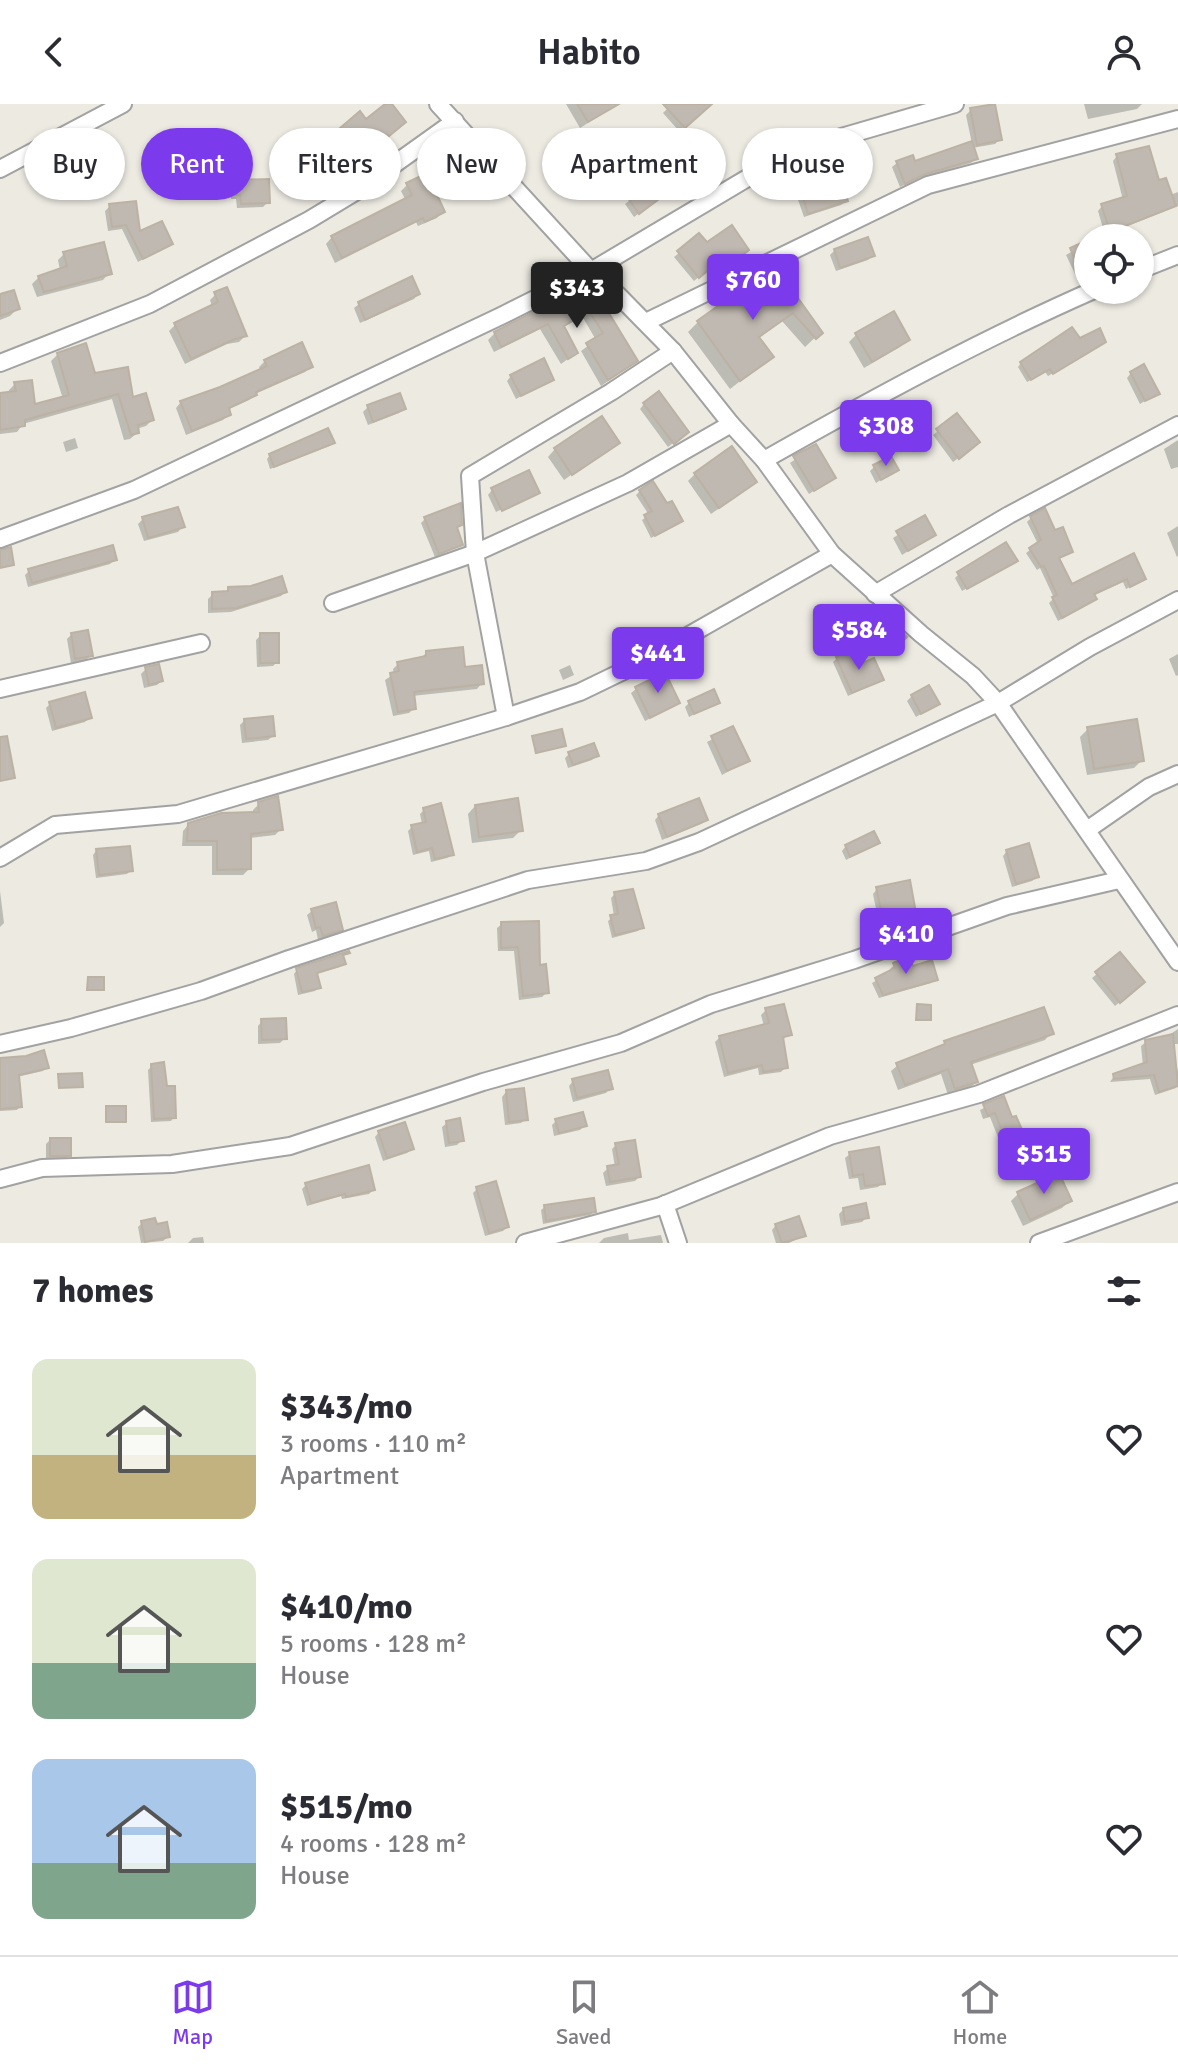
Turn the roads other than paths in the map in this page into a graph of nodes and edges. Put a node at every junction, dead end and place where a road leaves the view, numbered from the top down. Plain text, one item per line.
1 (123, 104) edge
2 (955, 104) edge
3 (440, 105) edge
4 (1178, 119) edge
5 (455, 121) junction
6 (0, 169) edge
7 (1178, 255) edge
8 (1154, 264) edge
9 (591, 271) junction
10 (1074, 299) edge
11 (646, 322) junction
12 (673, 351) junction
13 (0, 363) edge
14 (731, 424) junction
15 (1178, 425) edge
16 (764, 460) junction
17 (0, 539) edge
18 (475, 553) junction
19 (832, 554) junction
20 (875, 594) junction
21 (1178, 600) edge
22 (333, 603) dead end
23 (201, 643) dead end
24 (0, 689) edge
25 (998, 703) junction
26 (506, 717) junction
27 (1178, 774) edge
28 (1087, 830) junction
29 (0, 858) edge
30 (1119, 880) junction
31 (1178, 962) edge
32 (1178, 1015) edge
33 (0, 1044) edge
34 (0, 1179) edge
35 (1178, 1192) edge
36 (665, 1204) junction
37 (525, 1243) edge
38 (678, 1243) edge
39 (1039, 1243) edge

1 - 6 street
2 - 9 street
3 - 5 street
4 - 11 street
5 - 9 street
5 - 13 street
7 - 8 street
9 - 11 street
9 - 17 street
10 - 16 street
11 - 12 street
12 - 14 street
12 - 18 street
14 - 16 street
14 - 18 street
15 - 20 street
16 - 19 street
18 - 22 street
18 - 26 street
19 - 20 street
19 - 26 street
20 - 25 street
21 - 25 street
23 - 24 street
25 - 28 street
25 - 33 street
26 - 29 street
27 - 28 street
28 - 30 street
30 - 31 street
30 - 34 street
32 - 36 street
35 - 39 street
36 - 37 street
36 - 38 street

